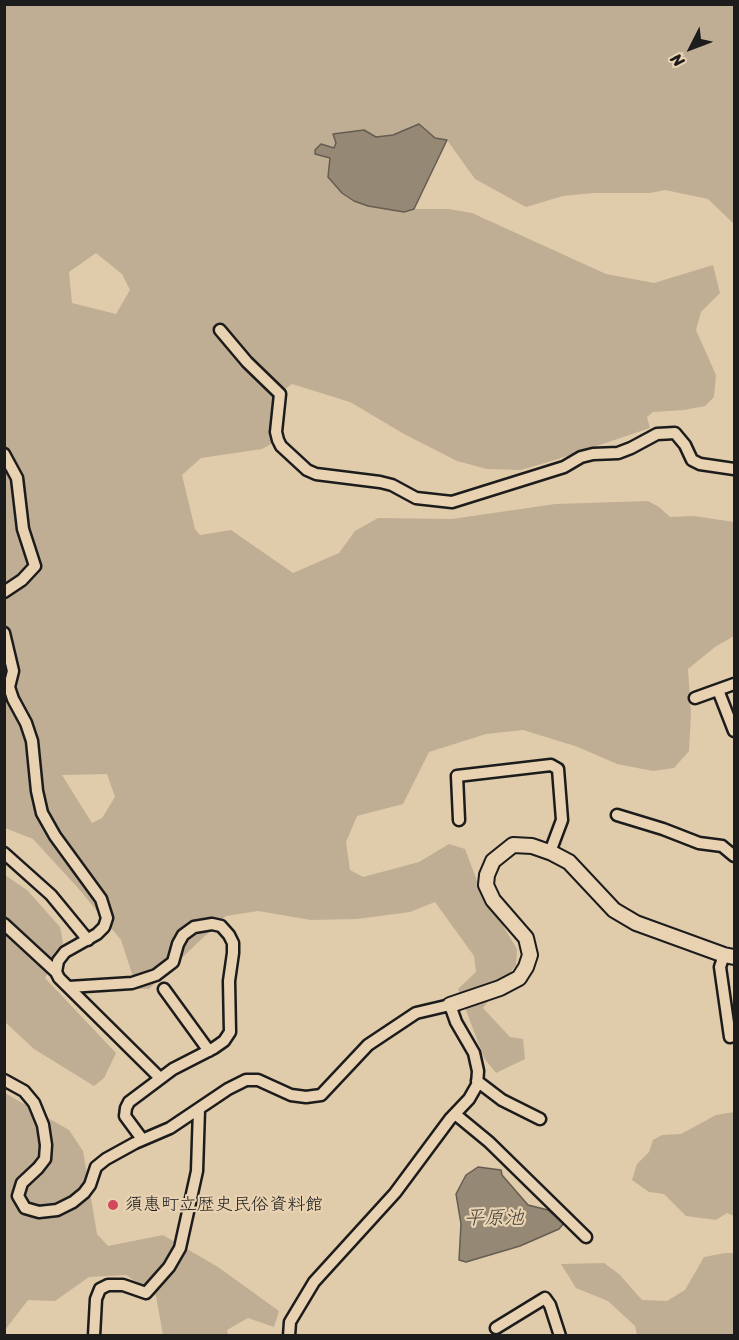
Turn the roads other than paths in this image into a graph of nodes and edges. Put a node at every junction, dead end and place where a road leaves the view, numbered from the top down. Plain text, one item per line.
1 (220, 330) dead end
2 (4, 454) edge
3 (735, 468) edge
4 (4, 592) edge
5 (4, 633) edge
6 (735, 684) edge
7 (718, 690) junction
8 (695, 698) dead end
9 (735, 732) edge
10 (617, 815) dead end
11 (459, 820) dead end
12 (550, 852) junction
13 (4, 853) edge
14 (735, 856) edge
15 (4, 924) edge
16 (88, 940) junction
17 (729, 956) edge
18 (56, 972) junction
19 (69, 987) junction
20 (164, 989) dead end
21 (450, 1005) junction
22 (735, 1036) edge
23 (209, 1052) junction
24 (160, 1078) junction
25 (4, 1080) edge
26 (477, 1081) junction
27 (199, 1110) junction
28 (455, 1114) junction
29 (540, 1119) dead end
30 (142, 1139) junction
31 (586, 1237) dead end
32 (496, 1328) dead end
33 (94, 1335) edge
34 (289, 1335) edge
35 (560, 1335) edge

1 - 3 street
2 - 4 street
5 - 16 street
6 - 7 street
7 - 8 street
7 - 9 street
10 - 14 street
11 - 12 street
12 - 17 street
12 - 21 street
13 - 16 street
15 - 18 street
16 - 18 street
17 - 22 street
18 - 19 street
19 - 23 street
19 - 24 street
20 - 23 street
21 - 26 street
21 - 27 street
23 - 24 street
24 - 30 street
25 - 30 street
26 - 28 street
26 - 29 street
27 - 30 street
27 - 33 street
28 - 31 street
28 - 34 street
32 - 35 street

